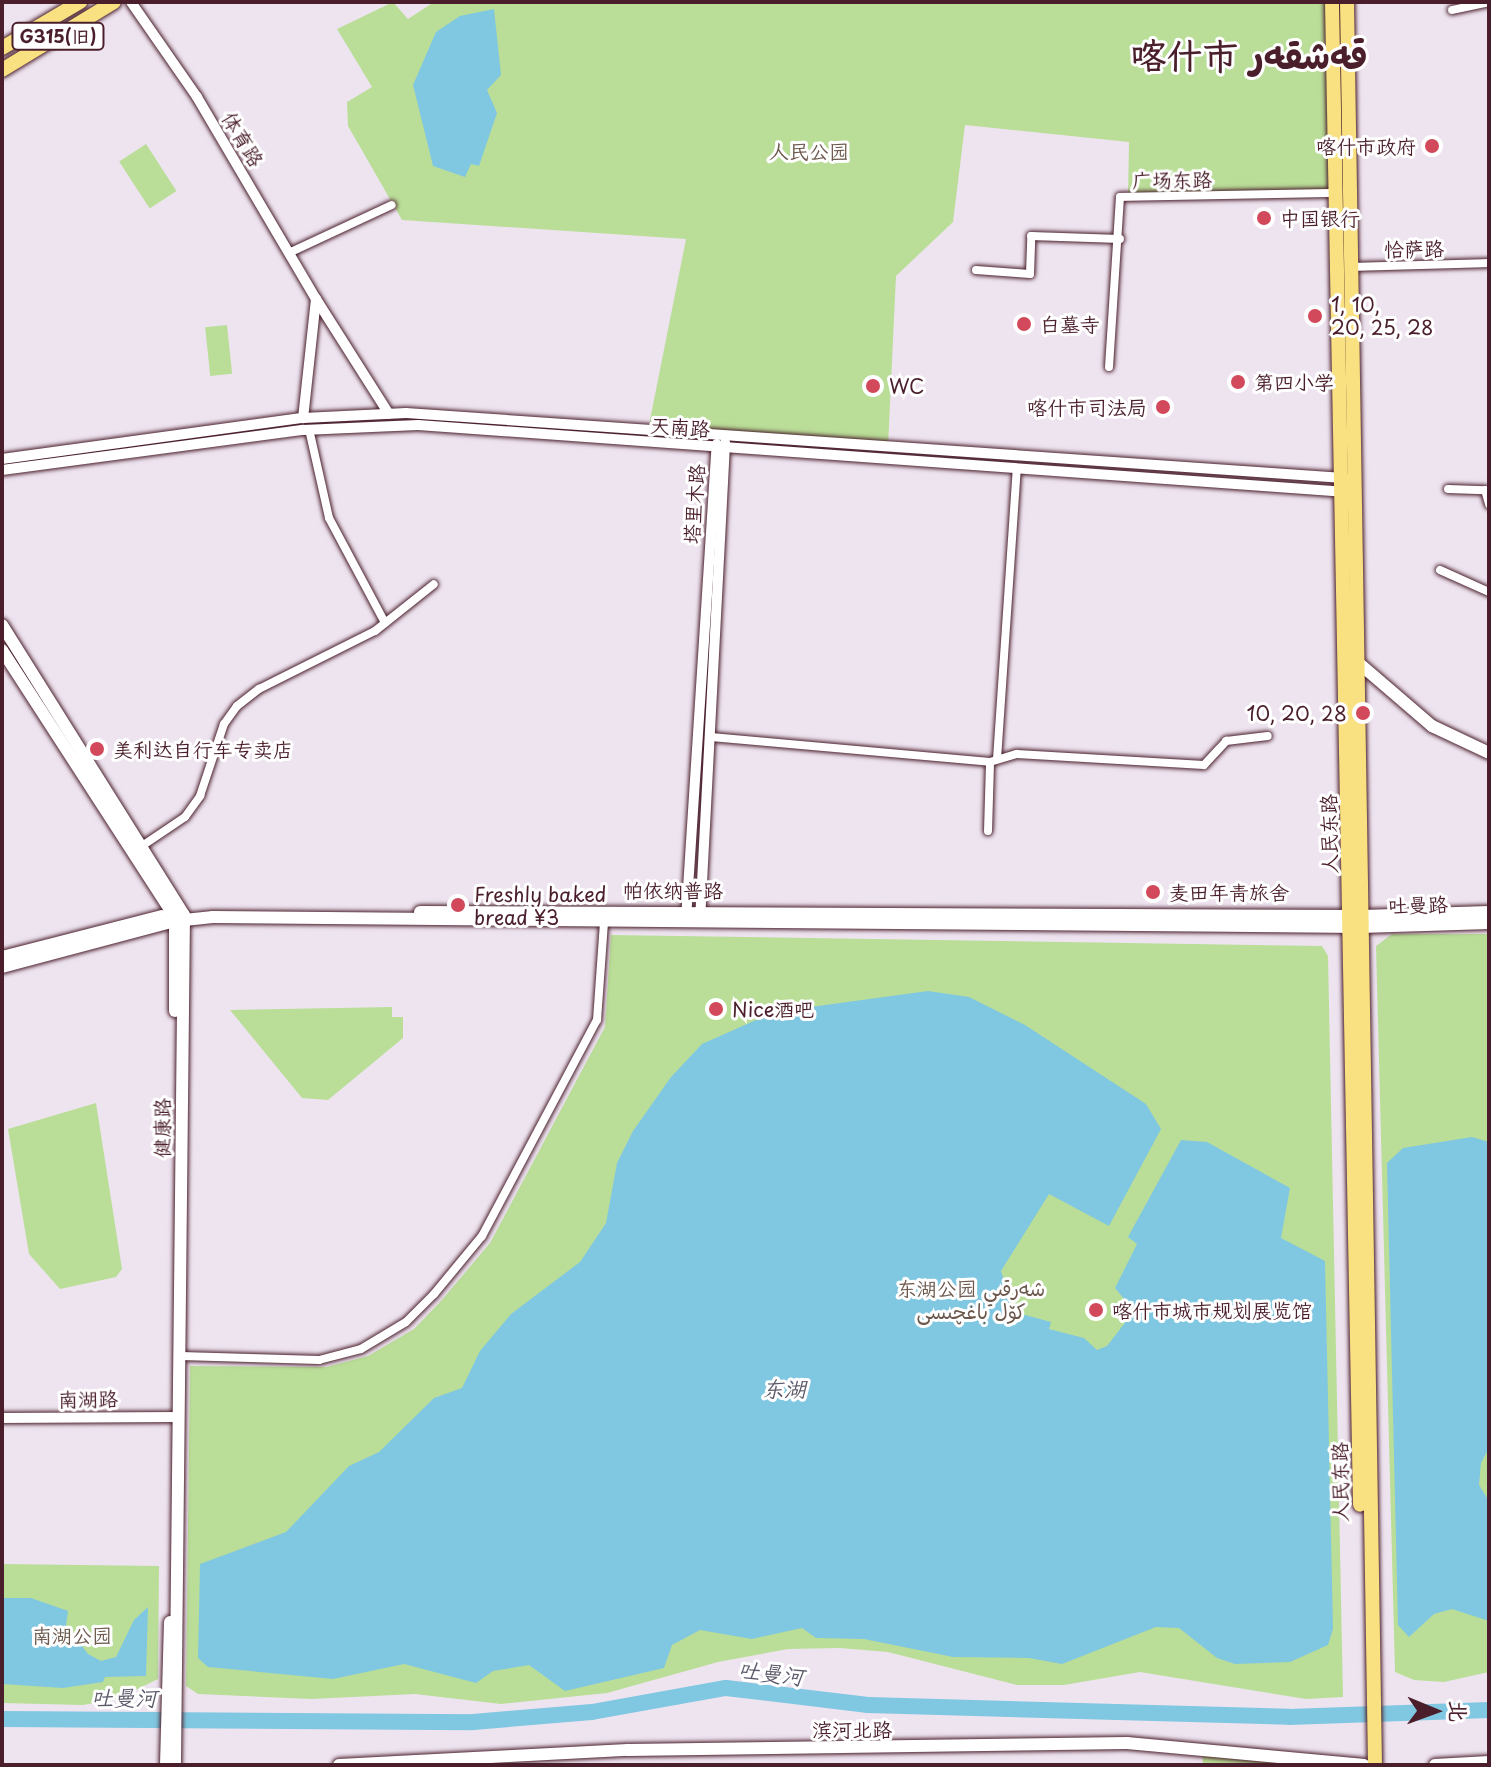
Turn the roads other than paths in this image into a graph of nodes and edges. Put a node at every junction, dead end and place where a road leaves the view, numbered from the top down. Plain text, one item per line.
1 (80, 2) edge
2 (114, 2) edge
3 (131, 2) edge
4 (1332, 2) edge
5 (1347, 2) edge
6 (1489, 2) edge
7 (1452, 10) dead end
8 (2, 48) edge
9 (2, 70) edge
10 (1341, 193) junction
11 (392, 205) dead end
12 (1120, 239) junction
13 (291, 252) junction
14 (1489, 263) edge
15 (1347, 267) junction
16 (976, 270) dead end
17 (316, 299) junction
18 (1109, 367) dead end
19 (389, 414) junction
20 (303, 418) junction
21 (309, 429) junction
22 (721, 435) junction
23 (715, 447) junction
24 (729, 448) junction
25 (2, 459) edge
26 (1017, 469) junction
27 (2, 470) edge
28 (1351, 485) junction
29 (1448, 489) dead end
30 (1489, 504) edge
31 (1440, 570) dead end
32 (434, 584) dead end
33 (1489, 592) edge
34 (385, 623) junction
35 (2, 625) edge
36 (2, 650) edge
37 (1361, 665) junction
38 (1268, 736) dead end
39 (711, 737) junction
40 (1489, 753) edge
41 (994, 760) junction
42 (988, 831) dead end
43 (136, 850) junction
44 (1489, 912) edge
45 (686, 916) junction
46 (700, 916) junction
47 (179, 918) junction
48 (1356, 921) junction
49 (604, 922) junction
50 (1489, 923) edge
51 (2, 957) edge
52 (2, 967) edge
53 (181, 1356) junction
54 (174, 1417) junction
55 (2, 1418) edge
56 (172, 1683) junction
57 (1369, 1742) junction
58 (172, 1745) junction
59 (1489, 1762) edge
60 (166, 1765) edge
61 (175, 1765) edge
62 (339, 1765) edge
63 (1365, 1765) edge
64 (1375, 1765) edge
65 (1435, 1765) edge

1 - 8 main road, G315(旧)
2 - 9 main road, G315(旧)
3 - 13 street, 体育路
4 - 10 main road, 人民东路
5 - 10 main road, 人民东路
6 - 7 street
10 - 12 street, 广场东路
10 - 15 main road, 人民东路
11 - 13 street
12 - 16 street
12 - 18 street, 广场东路
13 - 17 street, 体育路
14 - 15 street, 恰萨路
15 - 28 main road, 人民东路
17 - 19 street, 体育路
17 - 20 street
19 - 20 street, 天南路
19 - 22 street, 天南路
20 - 25 street, 天南路
21 - 23 street, 天南路
21 - 27 street, 天南路
21 - 34 street
22 - 23 street, 塔里木路
22 - 24 street, 塔里木路
22 - 28 street, 天南路
23 - 24 street, 天南路
23 - 45 street, 塔里木路
24 - 26 street, 天南路
24 - 39 street, 塔里木路
26 - 28 street, 天南路
26 - 41 street
28 - 37 main road, 人民东路
28 - 48 main road, 人民东路
29 - 30 street
31 - 33 street
32 - 34 street
34 - 43 street
35 - 43 main road
36 - 43 main road
37 - 40 main road
37 - 48 main road, 人民东路
38 - 41 street
39 - 41 street
39 - 46 street, 塔里木路
41 - 42 street
43 - 47 main road
44 - 48 main road, 吐曼路
45 - 46 main road, 帕依纳普路
45 - 47 main road, 帕依纳普路
45 - 49 main road, 帕依纳普路
46 - 48 main road, 帕依纳普路
47 - 49 main road, 帕依纳普路
47 - 51 main road, 帕依纳普路
47 - 52 main road, 帕依纳普路
47 - 53 main road, 健康路
47 - 54 main road, 健康路
48 - 50 main road, 吐曼路
48 - 57 main road, 人民东路
49 - 53 street
53 - 56 main road, 健康路
54 - 55 street, 南湖路
54 - 56 main road, 健康路
56 - 58 main road
57 - 63 main road
57 - 64 main road
58 - 60 main road
58 - 61 main road
59 - 65 main road
62 - 63 main road, 滨河北路

